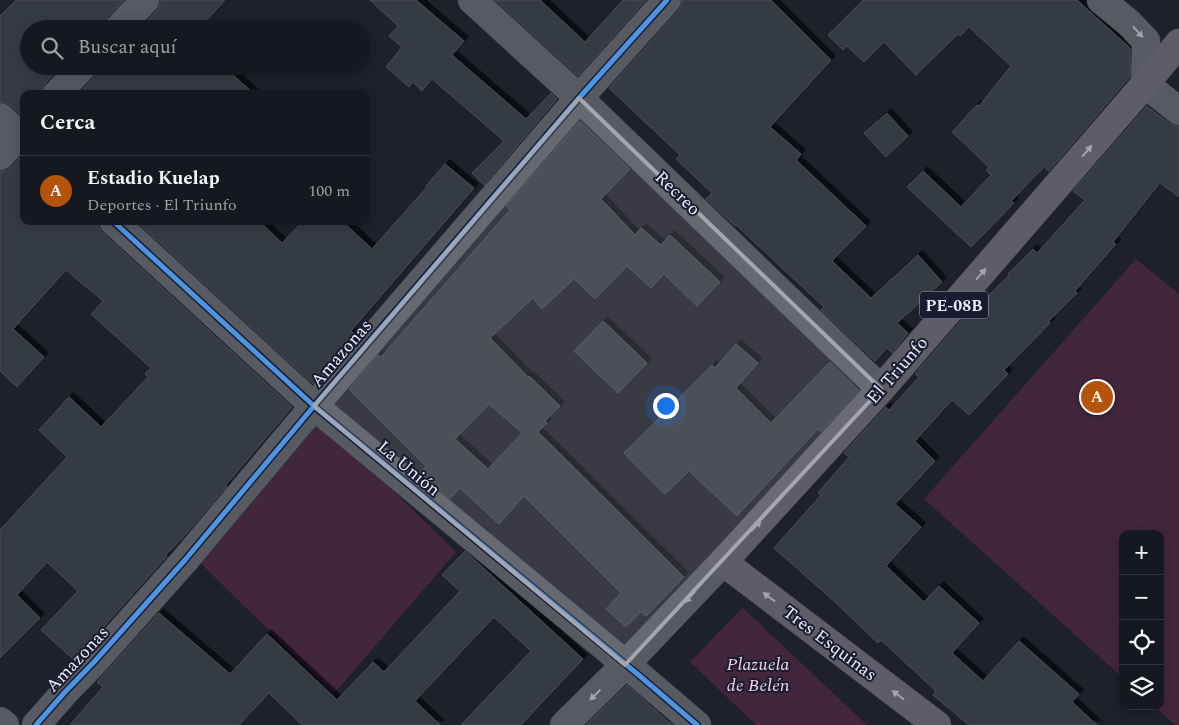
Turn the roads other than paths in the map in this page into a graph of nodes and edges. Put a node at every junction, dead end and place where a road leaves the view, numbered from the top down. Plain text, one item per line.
1 (145, 0) edge
2 (472, 0) edge
3 (667, 0) edge
4 (1101, 0) edge
5 (126, 20) edge
6 (1179, 43) edge
7 (75, 75) edge
8 (1145, 84) junction
9 (61, 90) edge
10 (579, 98) junction
11 (1179, 112) edge
12 (17, 130) edge
13 (0, 156) edge
14 (117, 225) edge
15 (881, 389) junction
16 (314, 406) junction
17 (723, 562) junction
18 (625, 665) junction
19 (0, 721) edge
20 (5, 725) edge
21 (36, 725) edge
22 (564, 725) edge
23 (696, 725) edge
24 (936, 725) edge

1 - 5 street
2 - 10 street, Recreo
3 - 10 street, Amazonas
4 -> 8 street
6 - 8 highway, El Triunfo / PE-08B
7 - 9 street
8 - 11 street
15 -> 8 highway, El Triunfo / PE-08B
10 - 15 street, Recreo
10 - 16 street, Amazonas
12 - 13 street
14 - 16 street, La Unión
17 -> 15 highway, El Triunfo / PE-08B
16 - 18 street, La Unión
16 - 21 street, Amazonas
17 -> 18 street, El Triunfo
24 -> 17 highway, Tres Esquinas
18 -> 22 street, El Triunfo
18 - 23 street, La Unión
19 - 20 street

